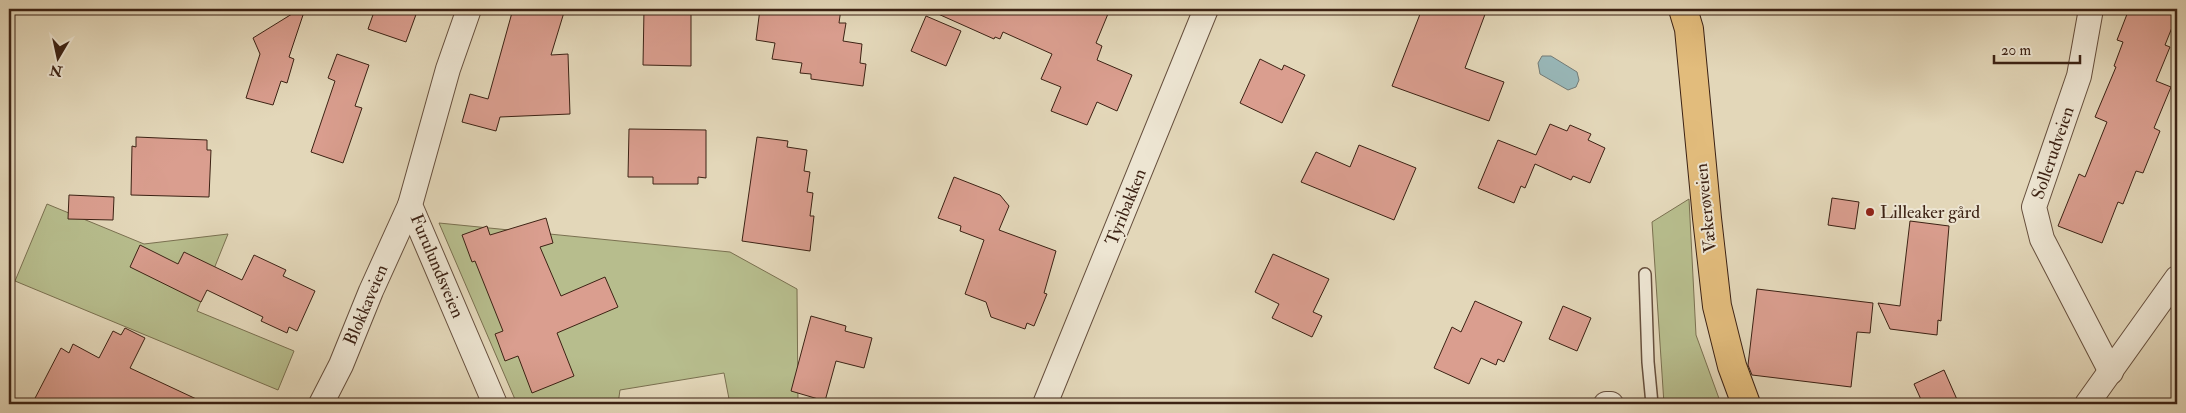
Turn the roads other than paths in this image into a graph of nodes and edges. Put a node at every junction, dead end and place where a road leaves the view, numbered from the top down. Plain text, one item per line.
1 (469, 9) edge
2 (1206, 9) edge
3 (1683, 9) edge
4 (2091, 9) edge
5 (410, 205) junction
6 (1646, 274) dead end
7 (2177, 278) edge
8 (2111, 372) junction
9 (321, 404) edge
10 (495, 404) edge
11 (1045, 404) edge
12 (1606, 404) edge
13 (1611, 404) edge
14 (1652, 404) edge
15 (1746, 404) edge
16 (2087, 404) edge

1 - 5 street, Furulundsveien
2 - 11 street, Tyribakken
3 - 15 main road, Vækerøveien
4 - 8 street, Sollerudveien
5 - 9 street, Blokkaveien
5 - 10 street, Furulundsveien
6 - 14 lane
7 - 8 street
8 - 16 street
12 - 13 street

